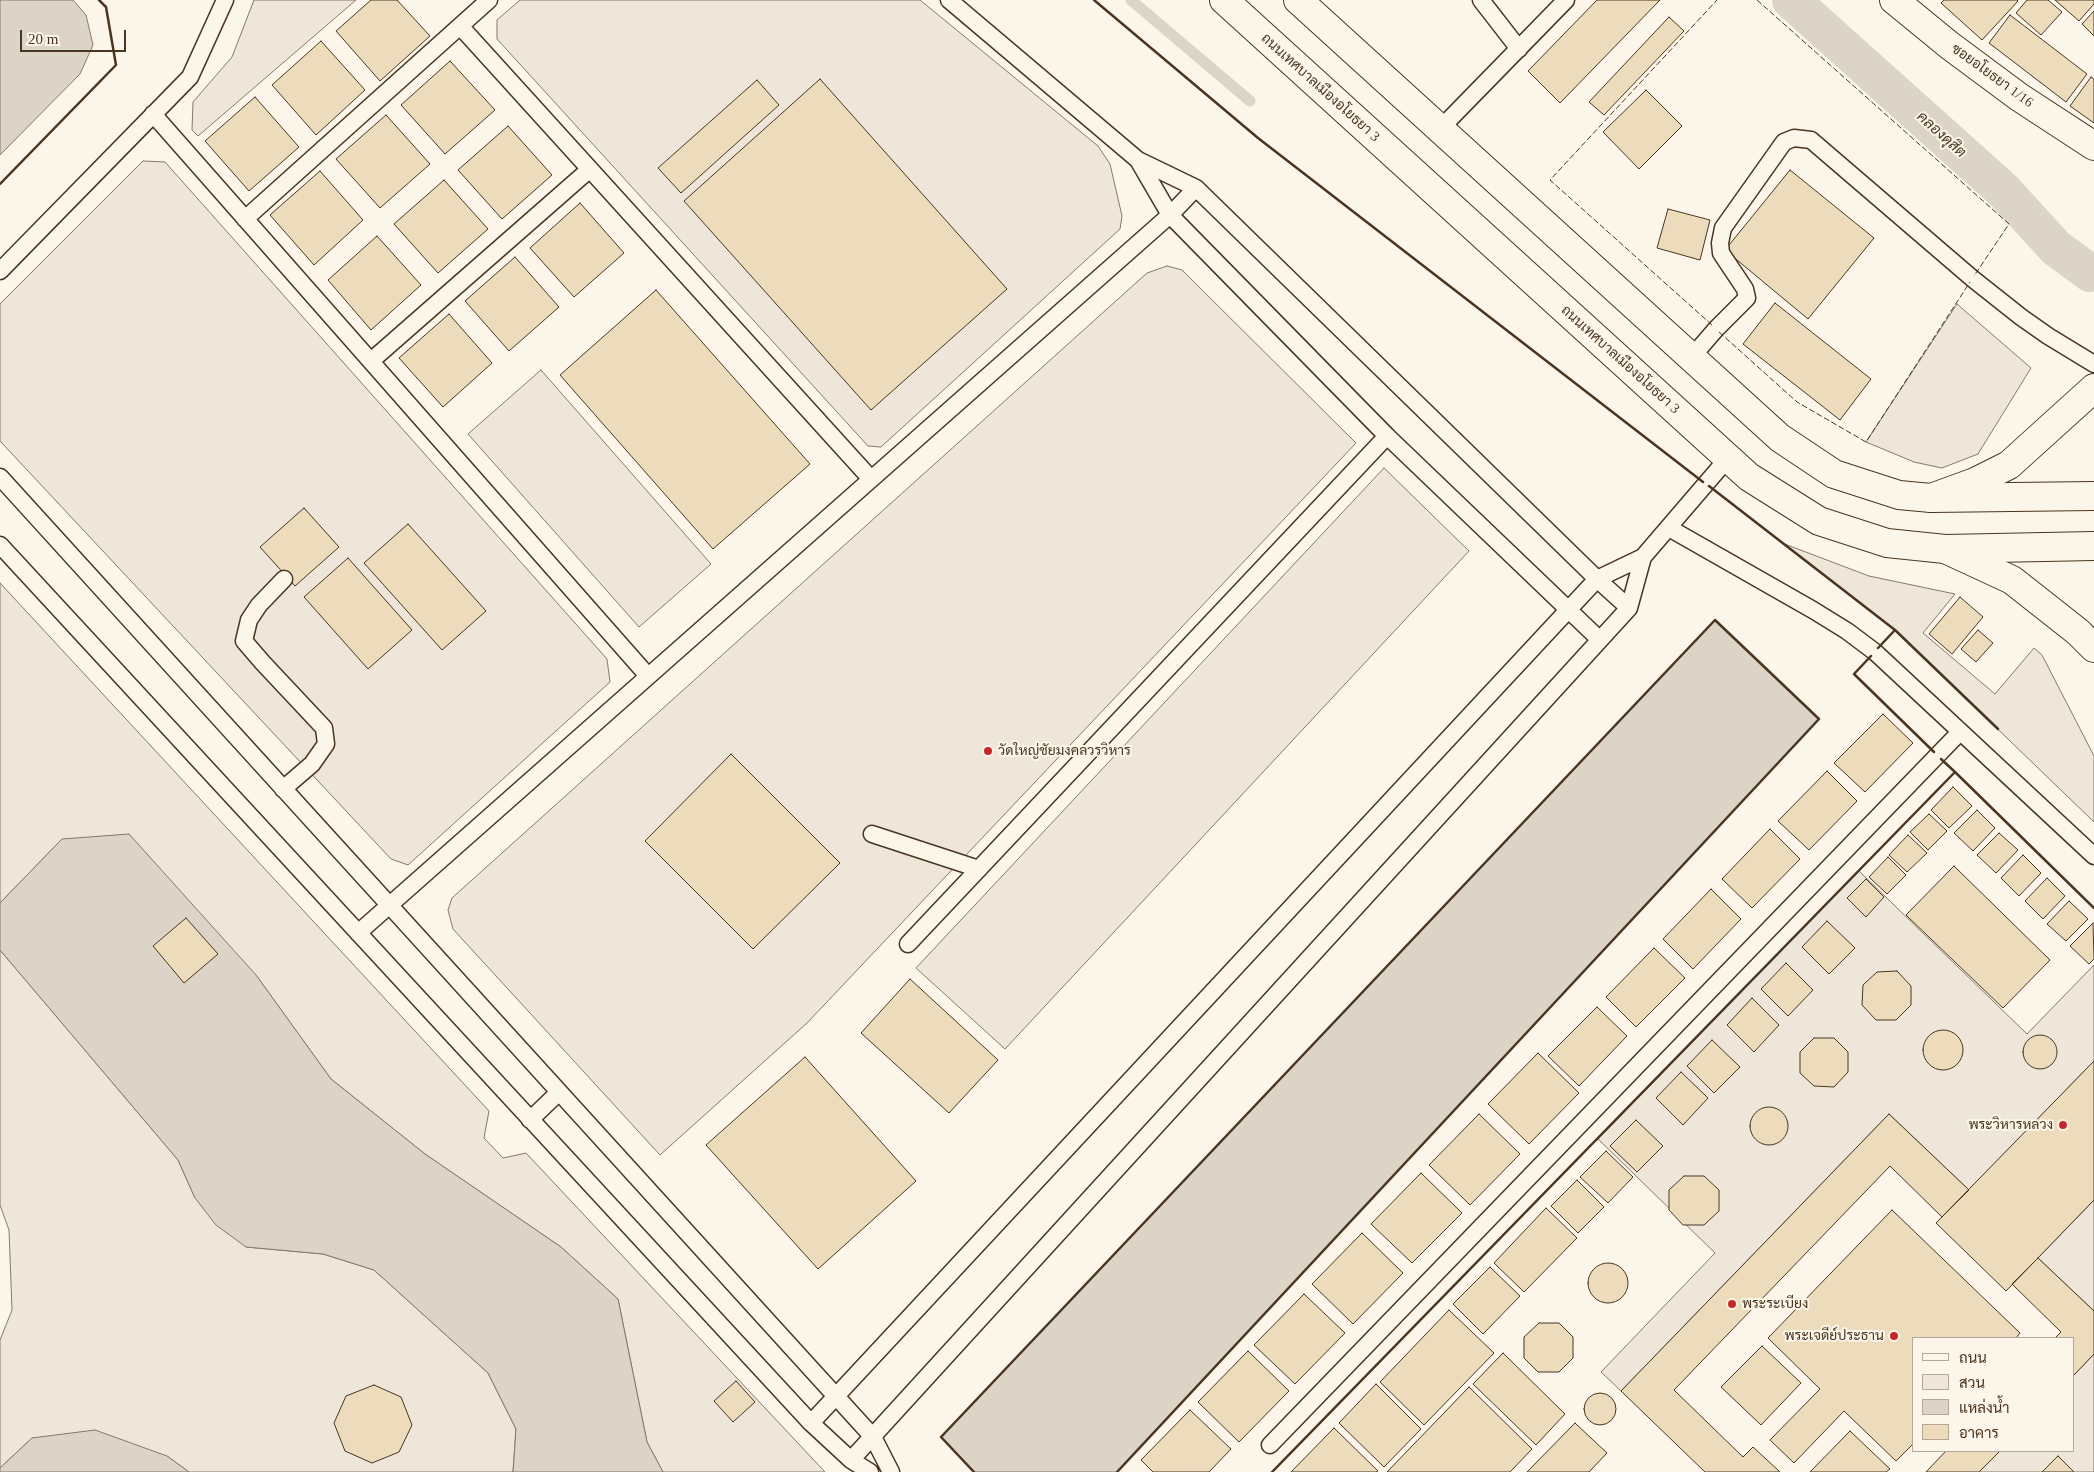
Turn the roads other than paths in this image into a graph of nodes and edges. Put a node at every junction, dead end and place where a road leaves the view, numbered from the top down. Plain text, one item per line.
1 (225, 0) edge
2 (489, 0) edge
3 (949, 0) edge
4 (1224, 0) edge
5 (1298, 0) edge
6 (1481, 0) edge
7 (1566, 0) edge
8 (1899, 1) edge
9 (460, 26) junction
10 (1519, 49) junction
11 (153, 114) junction
12 (1440, 129) junction
13 (2094, 146) edge
14 (1138, 160) junction
15 (590, 169) junction
16 (1196, 188) junction
17 (1170, 215) junction
18 (245, 219) junction
19 (0, 271) edge
20 (1692, 358) junction
21 (371, 361) junction
22 (2094, 364) edge
23 (2094, 388) edge
24 (1387, 436) junction
25 (1728, 458) junction
26 (0, 477) edge
27 (871, 479) junction
28 (2094, 496) edge
29 (1931, 498) junction
30 (1669, 528) junction
31 (0, 545) edge
32 (2094, 546) edge
33 (1945, 549) junction
34 (1643, 557) junction
35 (284, 579) dead end
36 (1597, 579) junction
37 (1629, 608) junction
38 (1568, 610) junction
39 (1600, 640) junction
40 (2094, 648) edge
41 (648, 676) junction
42 (1960, 732) junction
43 (283, 789) junction
44 (872, 834) dead end
45 (2094, 856) edge
46 (979, 869) junction
47 (389, 905) junction
48 (358, 933) junction
49 (908, 944) dead end
50 (559, 1092) junction
51 (530, 1120) junction
52 (836, 1396) junction
53 (811, 1423) junction
54 (873, 1437) junction
55 (1270, 1445) dead end
56 (850, 1460) junction
57 (870, 1472) edge
58 (891, 1472) edge

1 - 11 lane
2 - 9 lane
3 - 14 lane
4 - 25 street, ถนนเทศบาลเมืองอโยธยา 3
5 - 12 street
6 - 10 lane
7 - 10 lane
8 - 13 street, ซอยอโยธยา 1/16
9 - 15 lane
9 - 18 lane
10 - 12 lane
11 - 18 lane
11 - 19 lane
12 - 20 street
14 - 16 lane
14 - 17 lane
15 - 21 lane
15 - 27 lane
16 - 17 lane
16 - 36 lane
17 - 24 lane
17 - 27 lane
18 - 21 lane
20 - 22 lane
20 - 29 street
21 - 41 lane
23 - 29 street
24 - 38 lane
24 - 46 lane
25 - 30 lane
25 - 33 street, ถนนเทศบาลเมืองอโยธยา 3
26 - 43 lane
27 - 41 lane
28 - 29 street
30 - 34 lane
30 - 42 lane
31 - 48 lane
32 - 33 street, ถนนเทศบาลเมืองอโยธยา 3
33 - 40 street
34 - 36 lane
34 - 37 lane
35 - 43 lane
36 - 37 lane
36 - 38 lane
37 - 39 lane
38 - 39 lane
38 - 52 lane
39 - 54 lane
41 - 47 lane
42 - 45 lane
42 - 55 lane
43 - 47 lane
44 - 46 lane
46 - 49 lane
47 - 48 lane
47 - 50 lane
48 - 51 lane
50 - 51 lane
50 - 52 lane
51 - 53 lane
52 - 53 lane
52 - 54 lane
53 - 56 lane
54 - 56 lane
54 - 58 lane
56 - 57 lane

